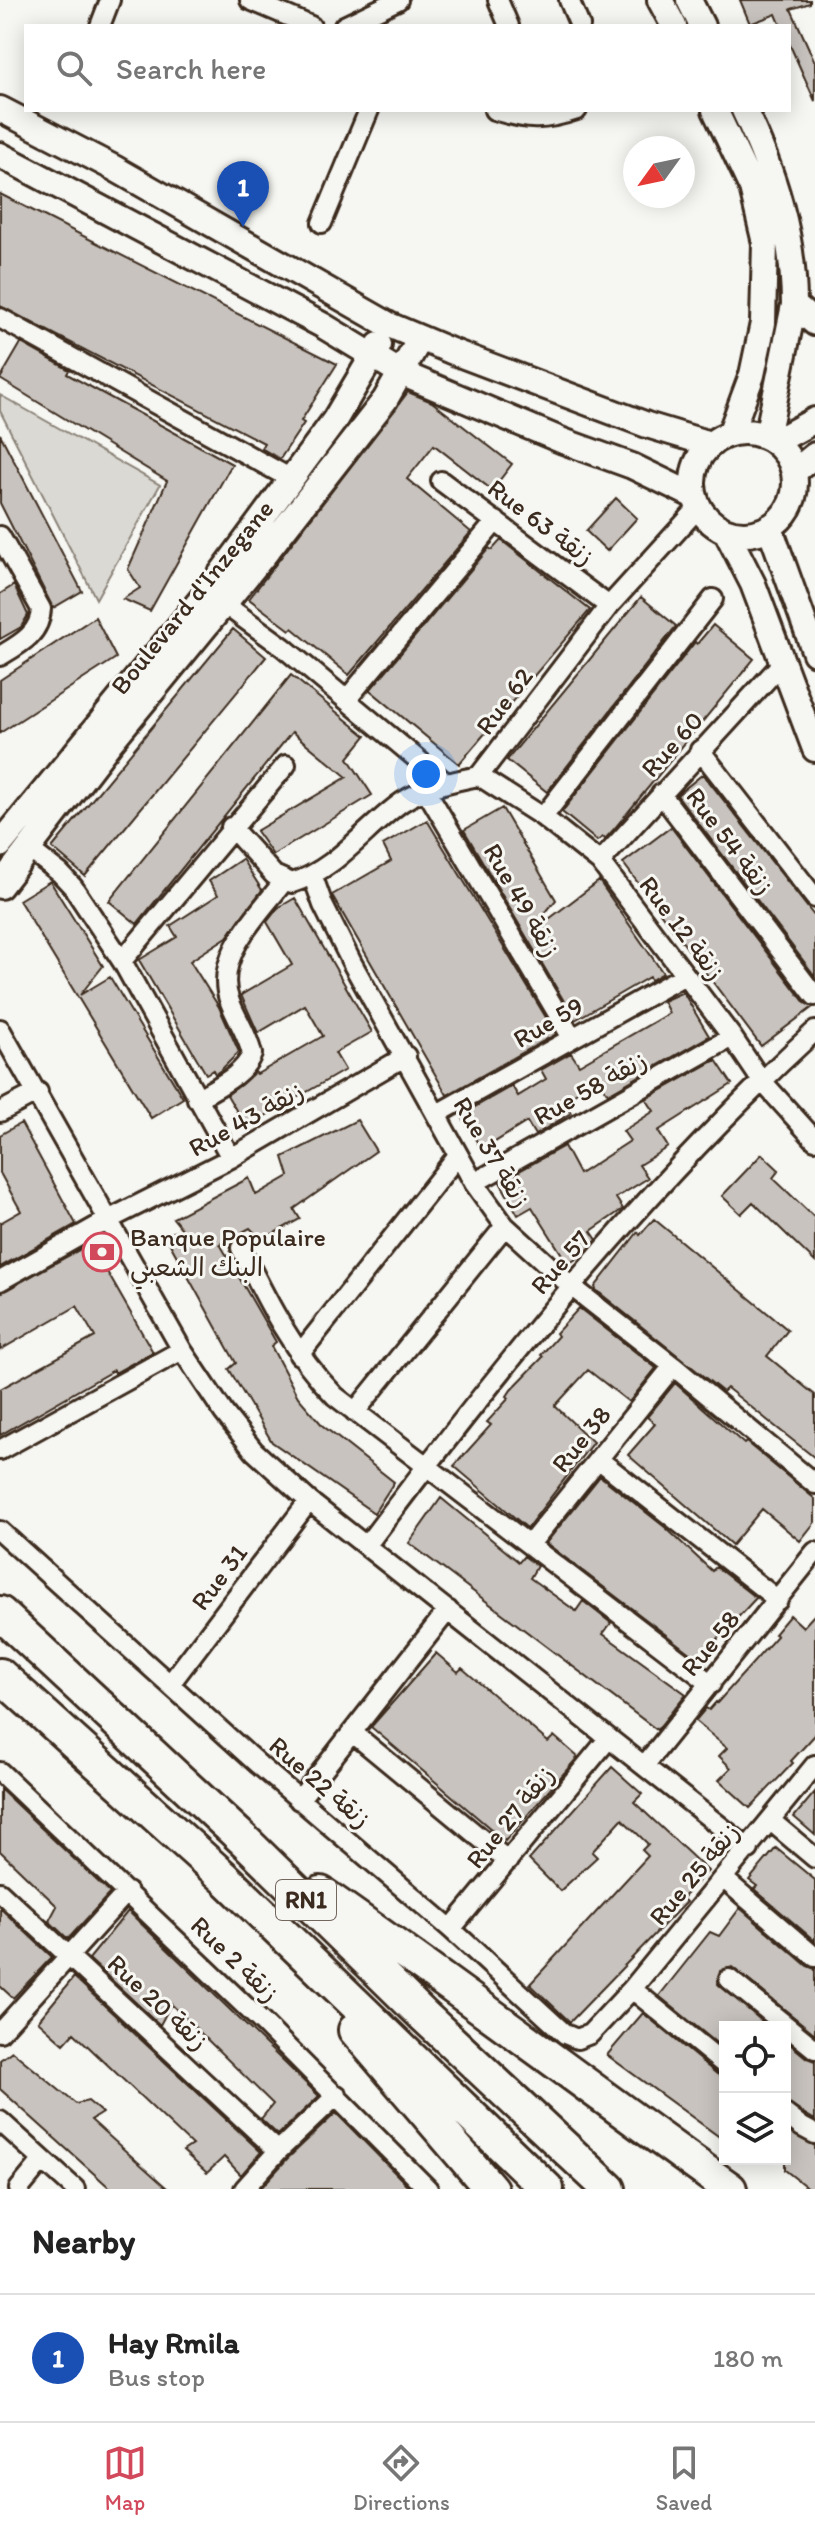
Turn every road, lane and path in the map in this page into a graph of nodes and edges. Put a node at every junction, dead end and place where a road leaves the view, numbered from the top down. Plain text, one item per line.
1 (110, 0) edge
2 (250, 0) edge
3 (294, 0) edge
4 (398, 0) edge
5 (498, 0) edge
6 (569, 0) edge
7 (660, 0) edge
8 (689, 0) edge
9 (306, 23) edge
10 (101, 24) edge
11 (348, 24) edge
12 (506, 24) edge
13 (579, 24) edge
14 (673, 24) edge
15 (701, 24) edge
16 (0, 109) edge
17 (368, 112) edge
18 (501, 112) edge
19 (716, 112) edge
20 (745, 112) edge
21 (550, 114) edge
22 (0, 155) edge
23 (322, 223) dead end
24 (794, 305) junction
25 (0, 318) edge
26 (815, 323) edge
27 (389, 325) junction
28 (420, 339) junction
29 (372, 357) junction
30 (401, 373) junction
31 (815, 420) edge
32 (720, 439) junction
33 (771, 440) junction
34 (815, 455) edge
35 (794, 472) junction
36 (293, 480) junction
37 (441, 481) dead end
38 (697, 502) junction
39 (496, 521) junction
40 (770, 528) junction
41 (726, 531) junction
42 (0, 536) edge
43 (713, 599) dead end
44 (224, 604) junction
45 (609, 606) junction
46 (815, 653) edge
47 (0, 656) edge
48 (784, 661) junction
49 (347, 699) junction
50 (815, 749) edge
51 (700, 750) junction
52 (286, 765) dead end
53 (479, 776) junction
54 (446, 783) junction
55 (426, 790) junction
56 (661, 794) junction
57 (543, 817) junction
58 (231, 827) junction
59 (0, 845) edge
60 (29, 849) junction
61 (600, 862) junction
62 (313, 877) junction
63 (284, 881) junction
64 (0, 886) edge
65 (815, 898) edge
66 (122, 961) junction
67 (685, 975) junction
68 (815, 996) edge
69 (0, 1029) edge
70 (815, 1031) edge
71 (732, 1037) junction
72 (572, 1038) junction
73 (406, 1056) junction
74 (761, 1080) junction
75 (38, 1092) junction
76 (197, 1099) junction
77 (0, 1112) edge
78 (437, 1114) junction
79 (815, 1140) edge
80 (458, 1155) junction
81 (231, 1158) junction
82 (474, 1183) junction
83 (108, 1220) junction
84 (505, 1226) junction
85 (241, 1248) dead end
86 (0, 1281) edge
87 (571, 1286) junction
88 (182, 1350) junction
89 (299, 1355) junction
90 (673, 1366) junction
91 (355, 1412) junction
92 (0, 1450) edge
93 (598, 1459) junction
94 (427, 1465) junction
95 (815, 1484) edge
96 (309, 1501) junction
97 (0, 1531) edge
98 (530, 1544) junction
99 (366, 1546) junction
100 (815, 1552) edge
101 (778, 1600) junction
102 (448, 1610) junction
103 (0, 1613) edge
104 (0, 1675) edge
105 (170, 1684) junction
106 (711, 1684) junction
107 (353, 1733) junction
108 (609, 1738) junction
109 (815, 1765) edge
110 (644, 1766) junction
111 (0, 1772) edge
112 (299, 1800) junction
113 (771, 1821) junction
114 (246, 1842) junction
115 (749, 1849) junction
116 (815, 1858) edge
117 (508, 1861) junction
118 (226, 1879) junction
119 (724, 1879) junction
120 (0, 1892) edge
121 (127, 1892) junction
122 (451, 1929) junction
123 (69, 1954) junction
124 (815, 1957) edge
125 (729, 1979) dead end
126 (632, 1989) junction
127 (610, 2014) joint
128 (0, 2032) edge
129 (815, 2049) edge
130 (719, 2060) edge
131 (337, 2095) junction
132 (791, 2119) edge
133 (0, 2121) edge
134 (815, 2134) edge
135 (278, 2151) junction
136 (43, 2160) junction
137 (19, 2189) edge
138 (75, 2189) edge
139 (244, 2189) edge
140 (428, 2189) edge
141 (491, 2189) edge
142 (547, 2189) edge
143 (609, 2189) edge
144 (730, 2189) edge

1 - 10 street
2 - 9 street
3 - 9 street
4 - 11 street
5 - 12 street
6 - 13 street
7 - 14 main road
8 - 15 main road
16 - 27 main road
17 - 23 street
18 - 21 street
19 - 32 main road
20 - 24 main road
22 - 29 main road
24 - 26 main road
24 - 33 main road
25 - 36 street
27 - 28 main road
27 - 29 main road, Boulevard d'Inzegane
28 - 30 main road, Boulevard d'Inzegane
28 - 32 main road
29 - 30 main road
29 - 36 main road, Boulevard d'Inzegane
30 - 38 main road
30 - 44 main road, Boulevard d'Inzegane
31 - 33 main road
32 - 33 main road
32 - 38 main road
33 - 35 main road
34 - 35 main road
35 - 40 main road
36 - 59 main road, Boulevard d'Inzegane
37 - 39 street, Rue 63 زنقة
38 - 41 main road
38 - 45 street, Rue 62
39 - 45 street, Rue 63 زنقة
39 - 49 street
40 - 41 main road
40 - 46 main road
41 - 48 main road
42 - 47 street
43 - 57 street
44 - 49 street
44 - 60 main road, Boulevard d'Inzegane
45 - 53 street, Rue 62
48 - 50 main road
48 - 51 street, Rue 60
49 - 54 street
51 - 56 street, Rue 60
51 - 65 street
52 - 58 street
53 - 54 street, Rue 62
53 - 57 street, Rue 12 زنقة
54 - 55 street, Rue 62
55 - 62 street, Rue 62
55 - 72 street, Rue 49 زنقة
56 - 61 street, Rue 60
56 - 68 street, Rue 54 زنقة
57 - 61 street, Rue 12 زنقة
58 - 63 street
58 - 66 street
60 - 64 main road, Boulevard d'Inzegane
60 - 66 street
61 - 67 street, Rue 12 زنقة
62 - 63 street
62 - 73 street, Rue 37 زنقة
63 - 76 street
66 - 76 street
67 - 71 street, Rue 12 زنقة
67 - 72 street, Rue 59
69 - 75 street
70 - 74 street, Rue 57
71 - 74 street, Rue 12 زنقة
71 - 82 street, Rue 58 زنقة
72 - 78 street, Rue 59
73 - 78 street, Rue 37 زنقة
73 - 81 street, Rue 43 زنقة
74 - 79 street, Rue 12 زنقة
74 - 87 street, Rue 57
75 - 77 street
75 - 83 street
76 - 81 street
78 - 80 street, Rue 37 زنقة
80 - 82 street, Rue 37 زنقة
80 - 89 street
81 - 83 street, Rue 43 زنقة
82 - 84 street, Rue 37 زنقة
83 - 86 street, Rue 43 زنقة
83 - 88 street
84 - 87 street, Rue 37 زنقة
84 - 91 street
85 - 89 street
87 - 90 street, Rue 37 زنقة
87 - 94 street, Rue 57
88 - 92 street
88 - 96 street
89 - 91 street
90 - 93 street, Rue 38
90 - 95 street, Rue 37 زنقة
91 - 94 street
93 - 98 street, Rue 38
93 - 101 street
94 - 98 street
94 - 99 street, Rue 57
96 - 99 street
96 - 105 street, Rue 31
97 - 105 street, Rue 22 زنقة
98 - 106 street
99 - 102 street
100 - 101 street, Rue 58
101 - 106 street, Rue 58
102 - 107 street
102 - 108 street
103 - 114 highway, RN1
104 - 118 highway, RN1
105 - 112 street, Rue 22 زنقة
106 - 110 street, Rue 58
107 - 112 street
107 - 117 street
108 - 110 street
108 - 117 street, Rue 27 زنقة
109 - 113 street, Rue 25 زنقة
110 - 115 street
111 - 121 street, Rue 2 زنقة
112 - 122 street, Rue 22 زنقة
113 - 115 street, Rue 25 زنقة
113 - 116 street
114 - 143 highway, RN1
114 - 144 highway
115 - 119 street, Rue 25 زنقة
117 - 122 street, Rue 27 زنقة
118 - 141 highway
118 - 142 highway, RN1
119 - 124 street
119 - 126 street, Rue 25 زنقة
120 - 123 street, Rue 20 زنقة
121 - 123 street
121 - 131 street, Rue 2 زنقة
122 - 127 street, Rue 22 زنقة
123 - 128 street
123 - 135 street, Rue 20 زنقة
125 - 129 street
126 - 127 street, Rue 25 زنقة
126 - 130 street
131 - 135 street
131 - 140 street, Rue 2 زنقة
132 - 134 street
133 - 136 street
135 - 139 street
136 - 137 street
136 - 138 street

